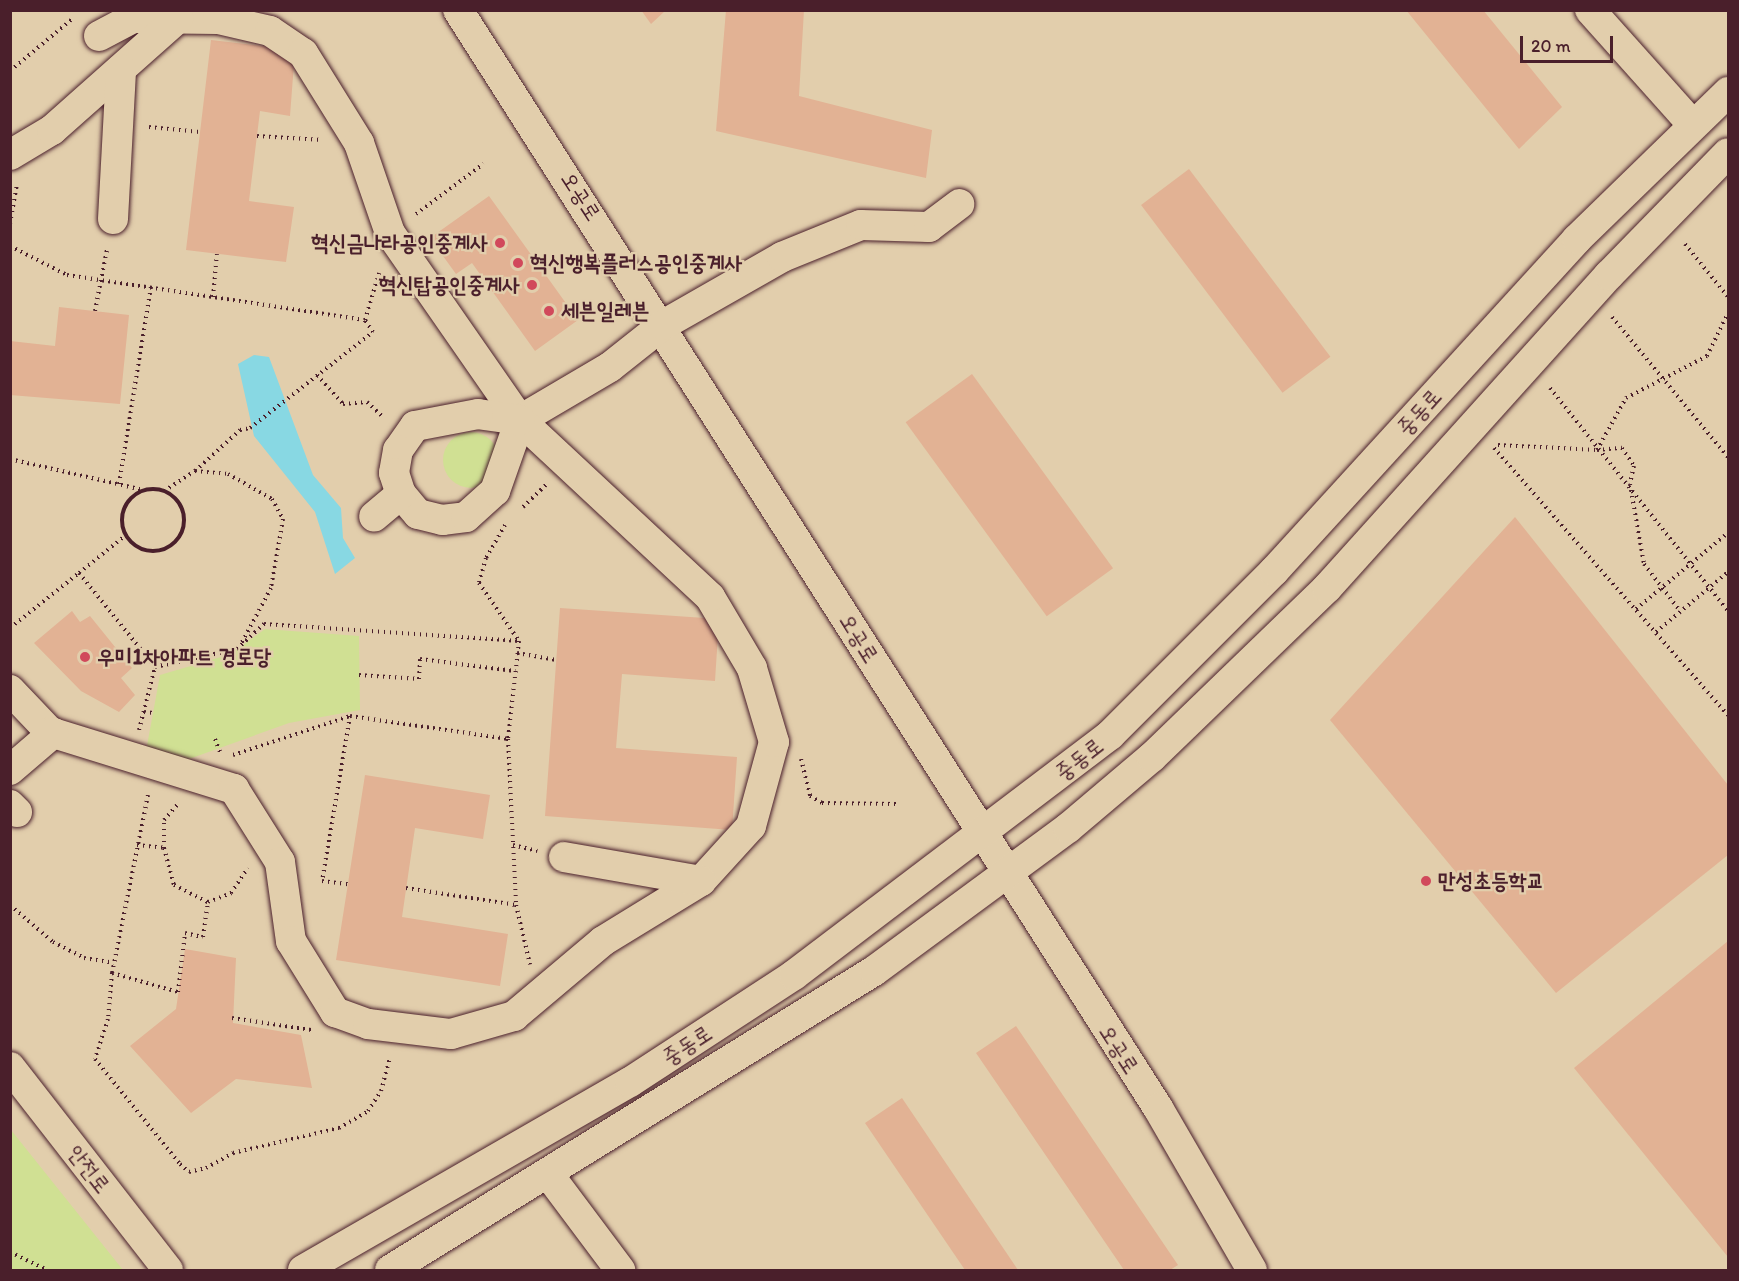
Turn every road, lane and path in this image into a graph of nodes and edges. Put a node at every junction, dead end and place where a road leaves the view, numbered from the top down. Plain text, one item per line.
1 (82, 10) edge
2 (458, 10) edge
3 (1590, 10) edge
4 (178, 18) junction
5 (99, 36) dead end
6 (121, 69) junction
7 (10, 71) edge
8 (1728, 92) edge
9 (1691, 123) junction
10 (118, 124) junction
11 (200, 132) dead end
12 (257, 136) dead end
13 (359, 143) junction
14 (1728, 153) edge
15 (483, 164) dead end
16 (12, 166) edge
17 (959, 204) dead end
18 (112, 219) joint
19 (10, 224) edge
20 (390, 233) junction
21 (1685, 244) dead end
22 (10, 246) edge
23 (217, 254) dead end
24 (151, 287) junction
25 (213, 297) junction
26 (1728, 297) edge
27 (96, 311) dead end
28 (1728, 312) edge
29 (1612, 316) dead end
30 (366, 320) junction
31 (663, 325) junction
32 (1663, 374) junction
33 (317, 375) junction
34 (1550, 388) dead end
35 (520, 420) junction
36 (403, 442) junction
37 (1597, 450) junction
38 (1728, 457) edge
39 (10, 459) edge
40 (568, 464) junction
41 (195, 471) junction
42 (119, 484) junction
43 (1630, 484) junction
44 (143, 490) junction
45 (164, 491) junction
46 (401, 494) junction
47 (517, 512) dead end
48 (374, 517) dead end
49 (511, 519) dead end
50 (1728, 532) edge
51 (126, 535) junction
52 (1690, 564) junction
53 (1728, 572) edge
54 (79, 573) junction
55 (1709, 588) junction
56 (1661, 590) junction
57 (1636, 609) junction
58 (1680, 610) junction
59 (1728, 611) edge
60 (10, 628) edge
61 (1656, 632) junction
62 (519, 641) junction
63 (237, 649) junction
64 (518, 653) junction
65 (556, 660) dead end
66 (155, 668) junction
67 (516, 671) junction
68 (359, 675) dead end
69 (10, 690) edge
70 (144, 712) junction
71 (154, 713) dead end
72 (1728, 715) edge
73 (350, 716) junction
74 (53, 734) junction
75 (508, 739) junction
76 (774, 742) junction
77 (10, 770) edge
78 (165, 774) junction
79 (897, 804) dead end
80 (982, 832) junction
81 (137, 845) junction
82 (164, 848) junction
83 (564, 857) dead end
84 (251, 858) dead end
85 (1009, 873) junction
86 (701, 880) junction
87 (348, 884) dead end
88 (406, 888) dead end
89 (208, 902) junction
90 (10, 904) edge
91 (516, 905) junction
92 (114, 963) junction
93 (112, 973) junction
94 (538, 996) junction
95 (232, 1018) dead end
96 (397, 1029) junction
97 (317, 1032) dead end
98 (10, 1067) edge
99 (549, 1175) junction
100 (10, 1252) edge
101 (46, 1270) edge
102 (168, 1270) edge
103 (303, 1270) edge
104 (390, 1270) edge
105 (620, 1270) edge
106 (1252, 1270) edge

1 - 7 path
2 - 31 street, 오공로
3 - 9 street
4 - 5 street
4 - 6 street
4 - 13 street
6 - 10 street
6 - 16 street
8 - 9 street, 중동로
9 - 80 street, 중동로
10 - 11 path
10 - 18 street
12 - 13 path
13 - 20 street
14 - 85 street, 중동로
15 - 20 path
16 - 19 path
17 - 31 street
18 - 27 path
20 - 30 path
20 - 35 street
21 - 26 path
22 - 24 path
23 - 25 path
24 - 25 path
24 - 42 path
25 - 30 path
28 - 32 path
29 - 32 path
30 - 33 path
31 - 35 street
31 - 80 street, 오공로
32 - 37 path
32 - 38 path
33 - 36 path
33 - 41 path
34 - 37 path
35 - 36 street
35 - 40 street
35 - 46 street
36 - 46 street
37 - 43 path
37 - 43 path
37 - 57 path
39 - 42 path
40 - 47 path
40 - 76 street
41 - 45 path
41 - 63 path
42 - 44 path
43 - 52 path
43 - 56 path
44 - 45 path
44 - 51 path
45 - 51 path
46 - 48 street
49 - 62 path
50 - 52 path
51 - 54 path
52 - 55 path
52 - 56 path
53 - 55 path
54 - 60 path
54 - 66 path
55 - 58 path
55 - 59 path
56 - 57 path
56 - 58 path
57 - 61 path
58 - 61 path
61 - 72 path
62 - 63 path
62 - 64 path
63 - 66 path
64 - 65 path
64 - 67 path
66 - 70 path
67 - 68 path
67 - 75 path
69 - 74 street
70 - 71 path
70 - 78 path
73 - 75 path
73 - 78 path
73 - 87 path
74 - 77 street
74 - 78 street
75 - 91 path
76 - 79 path
76 - 86 street
78 - 81 path
78 - 82 path
78 - 96 street
80 - 85 street, 오공로
80 - 103 street, 중동로
81 - 82 path
81 - 92 path
82 - 89 path
83 - 86 street
84 - 89 path
85 - 99 street, 중동로
85 - 106 street, 오공로
86 - 94 street
88 - 91 path
89 - 93 path
90 - 92 path
91 - 94 path
92 - 93 path
93 - 96 path
94 - 96 street
95 - 97 path
98 - 102 street, 안전로
99 - 104 street, 중동로
99 - 105 street
100 - 101 path

